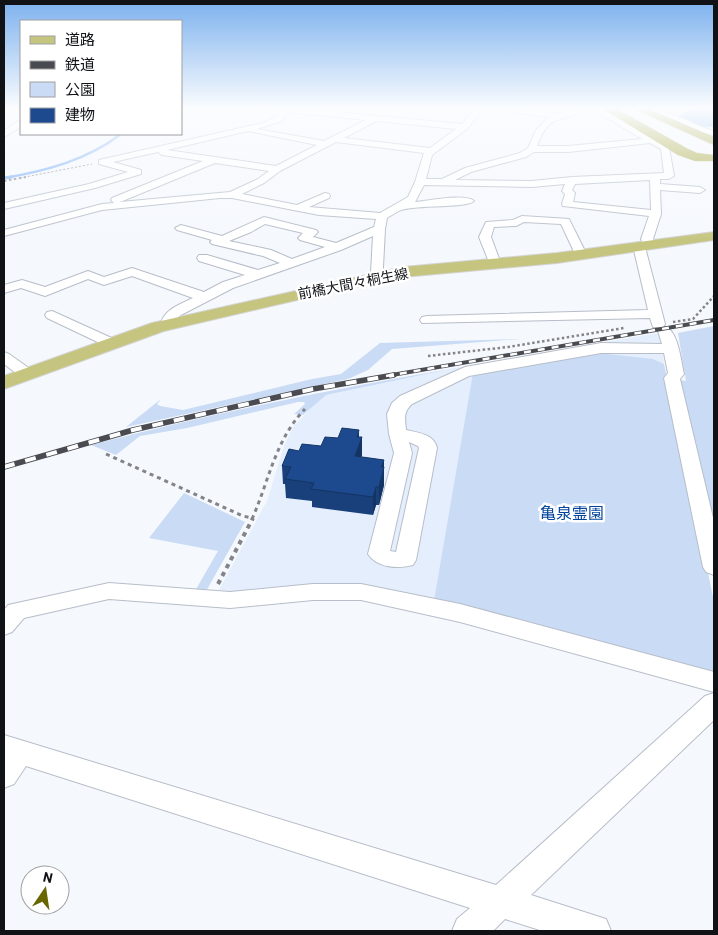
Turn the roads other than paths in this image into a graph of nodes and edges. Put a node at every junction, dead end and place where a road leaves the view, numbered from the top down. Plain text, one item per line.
1 (142, 153) edge
2 (169, 153) edge
3 (308, 153) edge
4 (430, 153) edge
5 (527, 153) edge
6 (666, 153) edge
7 (686, 153) edge
8 (711, 158) edge
9 (212, 160) junction
10 (590, 167) dead end
11 (607, 168) dead end
12 (277, 169) junction
13 (138, 172) junction
14 (625, 177) junction
15 (165, 179) junction
16 (577, 180) junction
17 (420, 182) junction
18 (442, 182) junction
19 (655, 182) junction
20 (178, 184) dead end
21 (700, 190) dead end
22 (232, 195) junction
23 (325, 196) dead end
24 (620, 198) dead end
25 (469, 201) dead end
26 (4, 206) edge
27 (102, 207) junction
28 (398, 207) junction
29 (298, 208) junction
30 (617, 210) junction
31 (656, 214) junction
32 (382, 216) junction
33 (181, 228) dead end
34 (379, 229) junction
35 (4, 233) edge
36 (714, 236) edge
37 (222, 240) junction
38 (644, 245) junction
39 (338, 247) junction
40 (581, 255) junction
41 (203, 258) dead end
42 (292, 263) junction
43 (495, 264) junction
44 (256, 274) junction
45 (382, 276) junction
46 (4, 289) edge
47 (204, 297) junction
48 (52, 315) dead end
49 (427, 320) dead end
50 (659, 323) junction
51 (168, 324) junction
52 (111, 342) junction
53 (670, 349) junction
54 (4, 357) edge
55 (27, 374) junction
56 (4, 383) edge
57 (398, 434) junction
58 (714, 567) edge
59 (4, 626) edge
60 (714, 682) edge
61 (714, 704) edge
62 (9, 758) edge
63 (501, 903) junction
64 (469, 931) edge
65 (594, 931) edge

1 - 13 street
2 - 9 street
3 - 12 street
4 - 17 street
5 - 18 street
6 - 19 street
7 - 8 highway
9 - 12 street
9 - 15 street
10 - 16 street
11 - 14 street
12 - 22 street
13 - 15 street
13 - 26 street
14 - 16 street
14 - 19 street
15 - 20 street
15 - 27 street
16 - 18 street
16 - 30 street
17 - 18 street
17 - 28 street
19 - 21 street
19 - 31 street
22 - 27 street
22 - 29 street
23 - 29 street
24 - 30 street
25 - 28 street
27 - 35 street
28 - 32 street
29 - 32 street
30 - 31 street
31 - 38 street
32 - 34 street
33 - 37 street
34 - 39 street
34 - 45 street
36 - 38 main road, 前橋大間々桐生線
37 - 39 street
37 - 42 street
38 - 40 main road, 前橋大間々桐生線
38 - 50 street
39 - 42 street
40 - 43 main road, 前橋大間々桐生線
40 - 43 street
41 - 44 street
42 - 44 street
43 - 45 main road, 前橋大間々桐生線
44 - 47 street
45 - 51 main road, 前橋大間々桐生線
46 - 47 street
47 - 51 street
48 - 52 street
49 - 50 street
50 - 53 street
51 - 52 main road, 前橋大間々桐生線
52 - 55 main road, 前橋大間々桐生線
53 - 57 street
53 - 58 street
54 - 55 street
55 - 56 main road, 前橋大間々桐生線
57 - 57 street
59 - 60 street
61 - 63 street
62 - 63 street
63 - 64 street
63 - 65 street

